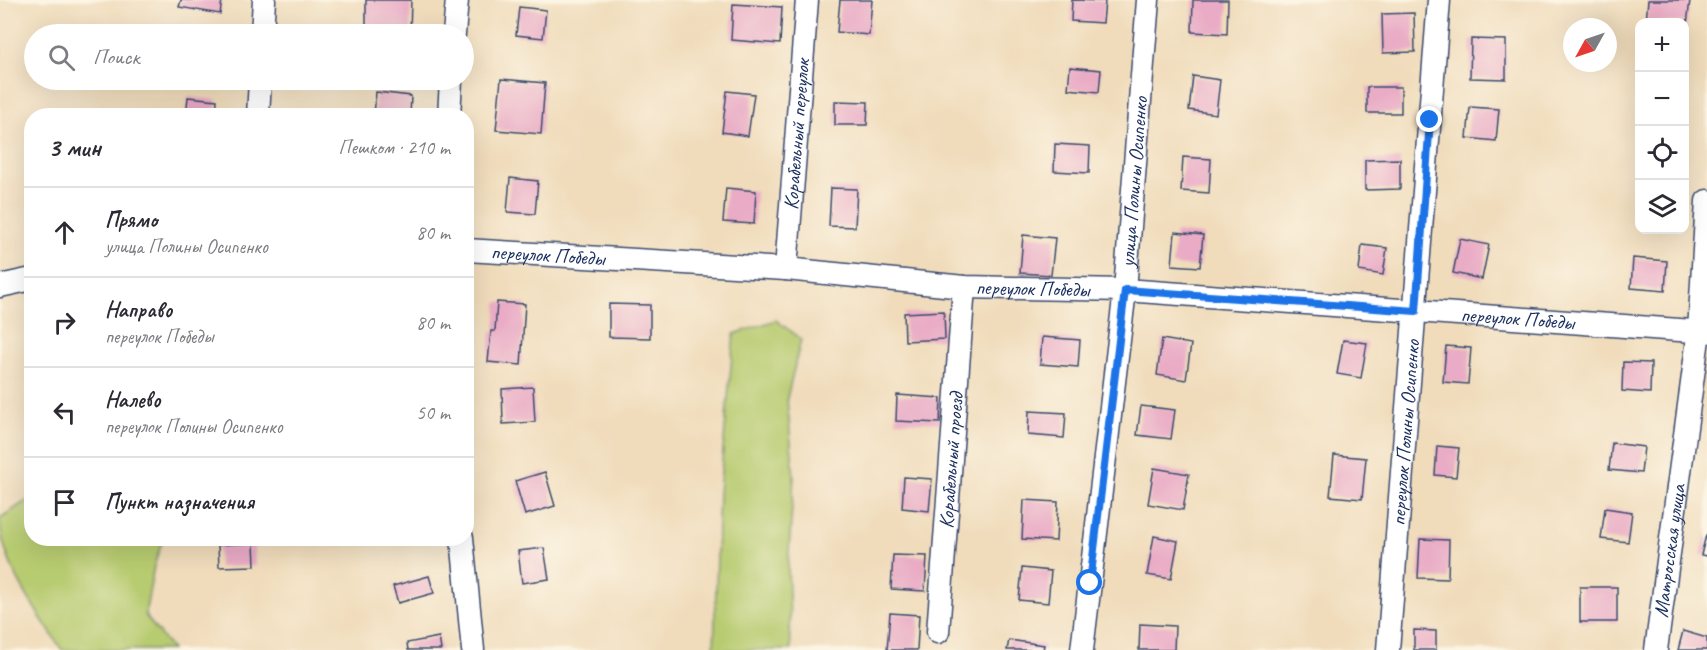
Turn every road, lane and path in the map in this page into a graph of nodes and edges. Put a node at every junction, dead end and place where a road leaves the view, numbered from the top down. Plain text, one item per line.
1 (264, 0) edge
2 (457, 0) edge
3 (807, 0) edge
4 (1148, 0) edge
5 (1439, 0) edge
6 (263, 24) edge
7 (455, 24) edge
8 (259, 90) edge
9 (450, 90) edge
10 (258, 108) edge
11 (449, 108) edge
12 (1707, 201) edge
13 (474, 250) edge
14 (786, 269) junction
15 (24, 281) edge
16 (0, 286) edge
17 (964, 287) junction
18 (1125, 290) junction
19 (1416, 311) junction
20 (1703, 331) edge
21 (463, 546) edge
22 (938, 632) dead end
23 (473, 650) edge
24 (1082, 650) edge
25 (1388, 650) edge
26 (1656, 650) edge

1 - 6 street
2 - 7 street
3 - 14 street, Корабельный переулок
4 - 18 street, улица Полины Осипенко
5 - 19 street, переулок Полины Осипенко
8 - 10 street
9 - 11 street
12 - 20 street, Матросская улица
13 - 14 street, переулок Победы
14 - 17 street, переулок Победы
15 - 16 street
17 - 18 street, переулок Победы
17 - 22 street, Корабельный проезд
18 - 19 street, переулок Победы
18 - 24 street, улица Полины Осипенко
19 - 20 street, переулок Победы
19 - 25 street, переулок Полины Осипенко
20 - 26 street, Матросская улица
21 - 23 street

